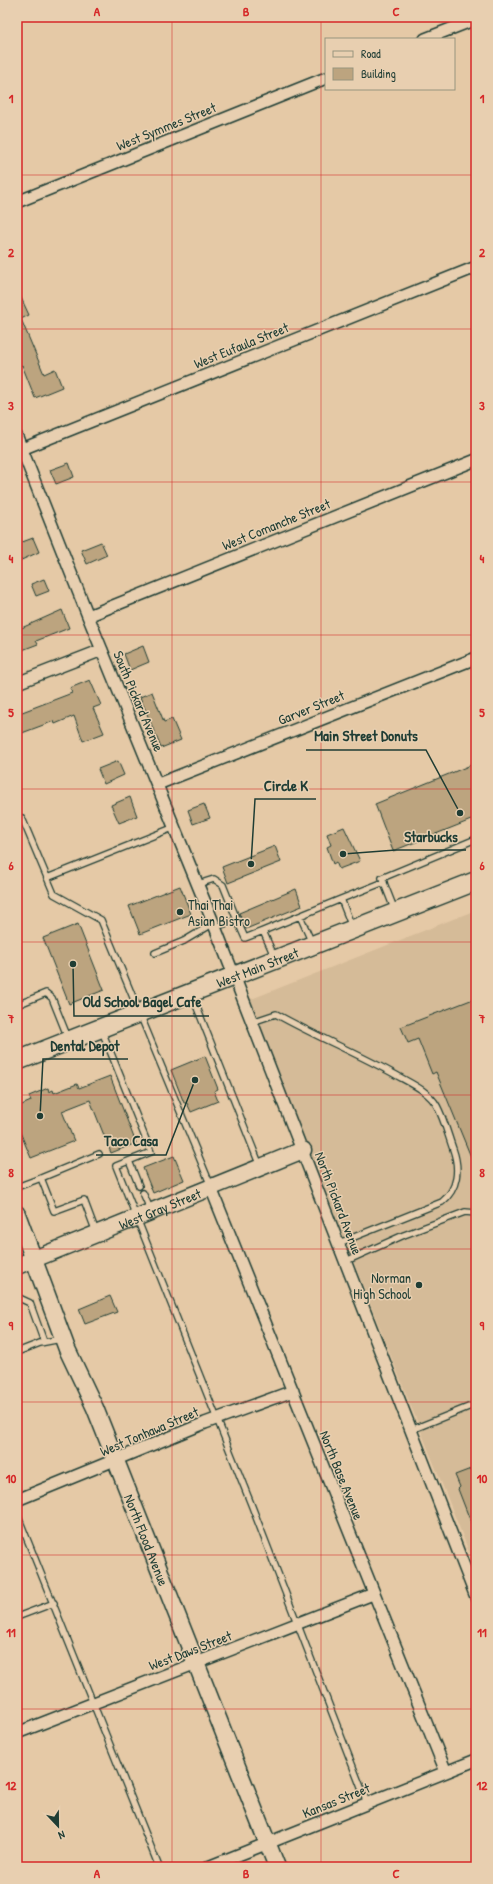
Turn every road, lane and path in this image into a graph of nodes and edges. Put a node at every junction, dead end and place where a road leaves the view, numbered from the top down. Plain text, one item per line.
1 (476, 19) edge
2 (428, 38) edge
3 (325, 78) edge
4 (17, 202) edge
5 (476, 267) edge
6 (17, 437) edge
7 (19, 450) edge
8 (476, 460) edge
9 (88, 616) junction
10 (102, 650) junction
11 (476, 658) edge
12 (17, 683) edge
13 (158, 784) junction
14 (22, 818) dead end
15 (175, 827) junction
16 (476, 838) edge
17 (47, 878) junction
18 (476, 881) edge
19 (384, 882) junction
20 (198, 884) junction
21 (341, 899) junction
22 (396, 913) junction
23 (300, 916) junction
24 (237, 920) junction
25 (214, 925) junction
26 (353, 930) junction
27 (263, 931) junction
28 (313, 945) junction
29 (154, 953) dead end
30 (275, 960) junction
31 (234, 976) junction
32 (192, 993) junction
33 (17, 1005) edge
34 (138, 1014) junction
35 (252, 1022) junction
36 (101, 1028) junction
37 (69, 1041) junction
38 (17, 1061) edge
39 (303, 1150) junction
40 (100, 1154) dead end
41 (129, 1160) junction
42 (261, 1168) junction
43 (41, 1178) junction
44 (140, 1186) dead end
45 (17, 1188) edge
46 (211, 1188) junction
47 (143, 1193) dead end
48 (476, 1213) edge
49 (17, 1214) edge
50 (144, 1215) junction
51 (97, 1234) junction
52 (338, 1243) junction
53 (33, 1259) junction
54 (346, 1261) junction
55 (17, 1266) edge
56 (17, 1297) edge
57 (63, 1339) junction
58 (44, 1342) junction
59 (17, 1352) edge
60 (293, 1391) junction
61 (476, 1404) edge
62 (217, 1419) junction
63 (412, 1430) junction
64 (116, 1461) junction
65 (17, 1500) edge
66 (17, 1514) edge
67 (373, 1594) junction
68 (476, 1597) edge
69 (54, 1603) junction
70 (17, 1617) edge
71 (298, 1624) junction
72 (196, 1663) junction
73 (93, 1704) junction
74 (17, 1734) edge
75 (476, 1760) edge
76 (446, 1772) junction
77 (367, 1804) junction
78 (268, 1843) junction
79 (159, 1867) edge
80 (208, 1867) edge
81 (277, 1867) edge

1 - 2 street
3 - 4 street, West Symmes Street
5 - 7 street, West Eufaula Street
6 - 7 street, South Pickard Avenue
7 - 9 street, South Pickard Avenue
8 - 9 street, West Comanche Street
9 - 10 street, South Pickard Avenue
10 - 12 street
10 - 13 street, South Pickard Avenue
11 - 13 street, Garver Street
13 - 15 street, South Pickard Avenue
14 - 17 lane
15 - 17 lane
15 - 20 street, South Pickard Avenue
16 - 19 lane
17 - 34 lane
18 - 22 main road, West Main Street
19 - 21 lane
19 - 22 lane
20 - 24 lane
20 - 25 street, South Pickard Avenue
21 - 23 lane
21 - 26 lane
22 - 26 main road, West Main Street
23 - 27 lane
23 - 28 lane
24 - 25 lane
24 - 27 lane
25 - 29 lane
25 - 31 street, South Pickard Avenue
26 - 28 main road, West Main Street
27 - 30 lane
28 - 30 main road, West Main Street
30 - 31 main road, West Main Street
31 - 32 main road, West Main Street
31 - 35 street, North Pickard Avenue
32 - 34 main road, West Main Street
32 - 42 lane
33 - 37 lane
34 - 36 main road, West Main Street
34 - 46 lane
35 - 39 street, North Pickard Avenue
35 - 52 lane
36 - 37 main road, West Main Street
36 - 41 lane
37 - 38 main road, West Main Street
39 - 42 street, West Gray Street
39 - 52 street, North Pickard Avenue
40 - 43 lane
41 - 44 lane
41 - 50 lane
42 - 46 street, West Gray Street
43 - 45 lane
43 - 51 lane
46 - 50 street, West Gray Street
46 - 60 street, North Base Avenue
47 - 50 lane
48 - 54 lane
49 - 53 street, North Flood Avenue
50 - 51 street, West Gray Street
50 - 62 lane
51 - 53 street, West Gray Street
52 - 54 street, North Pickard Avenue
53 - 55 street, West Gray Street
53 - 57 street, North Flood Avenue
54 - 63 street, North Pickard Avenue
56 - 58 lane
57 - 58 lane
57 - 64 street, North Flood Avenue
58 - 59 lane
60 - 62 street, West Tonhawa Street
60 - 67 street, North Base Avenue
61 - 63 lane
62 - 64 street, West Tonhawa Street
62 - 71 lane
63 - 68 street, North Pickard Avenue
64 - 65 street, West Tonhawa Street
64 - 72 street, North Flood Avenue
66 - 69 lane
67 - 71 street, West Daws Street
67 - 76 street, North Base Avenue
69 - 70 lane
69 - 73 lane
71 - 72 street, West Daws Street
71 - 77 lane
72 - 73 street, West Daws Street
72 - 78 street, North Flood Avenue
73 - 74 street, West Daws Street
73 - 79 lane
75 - 76 street, Kansas Street
76 - 77 street, Kansas Street
77 - 78 street, Kansas Street
78 - 80 street, Kansas Street
78 - 81 street, North Flood Avenue

